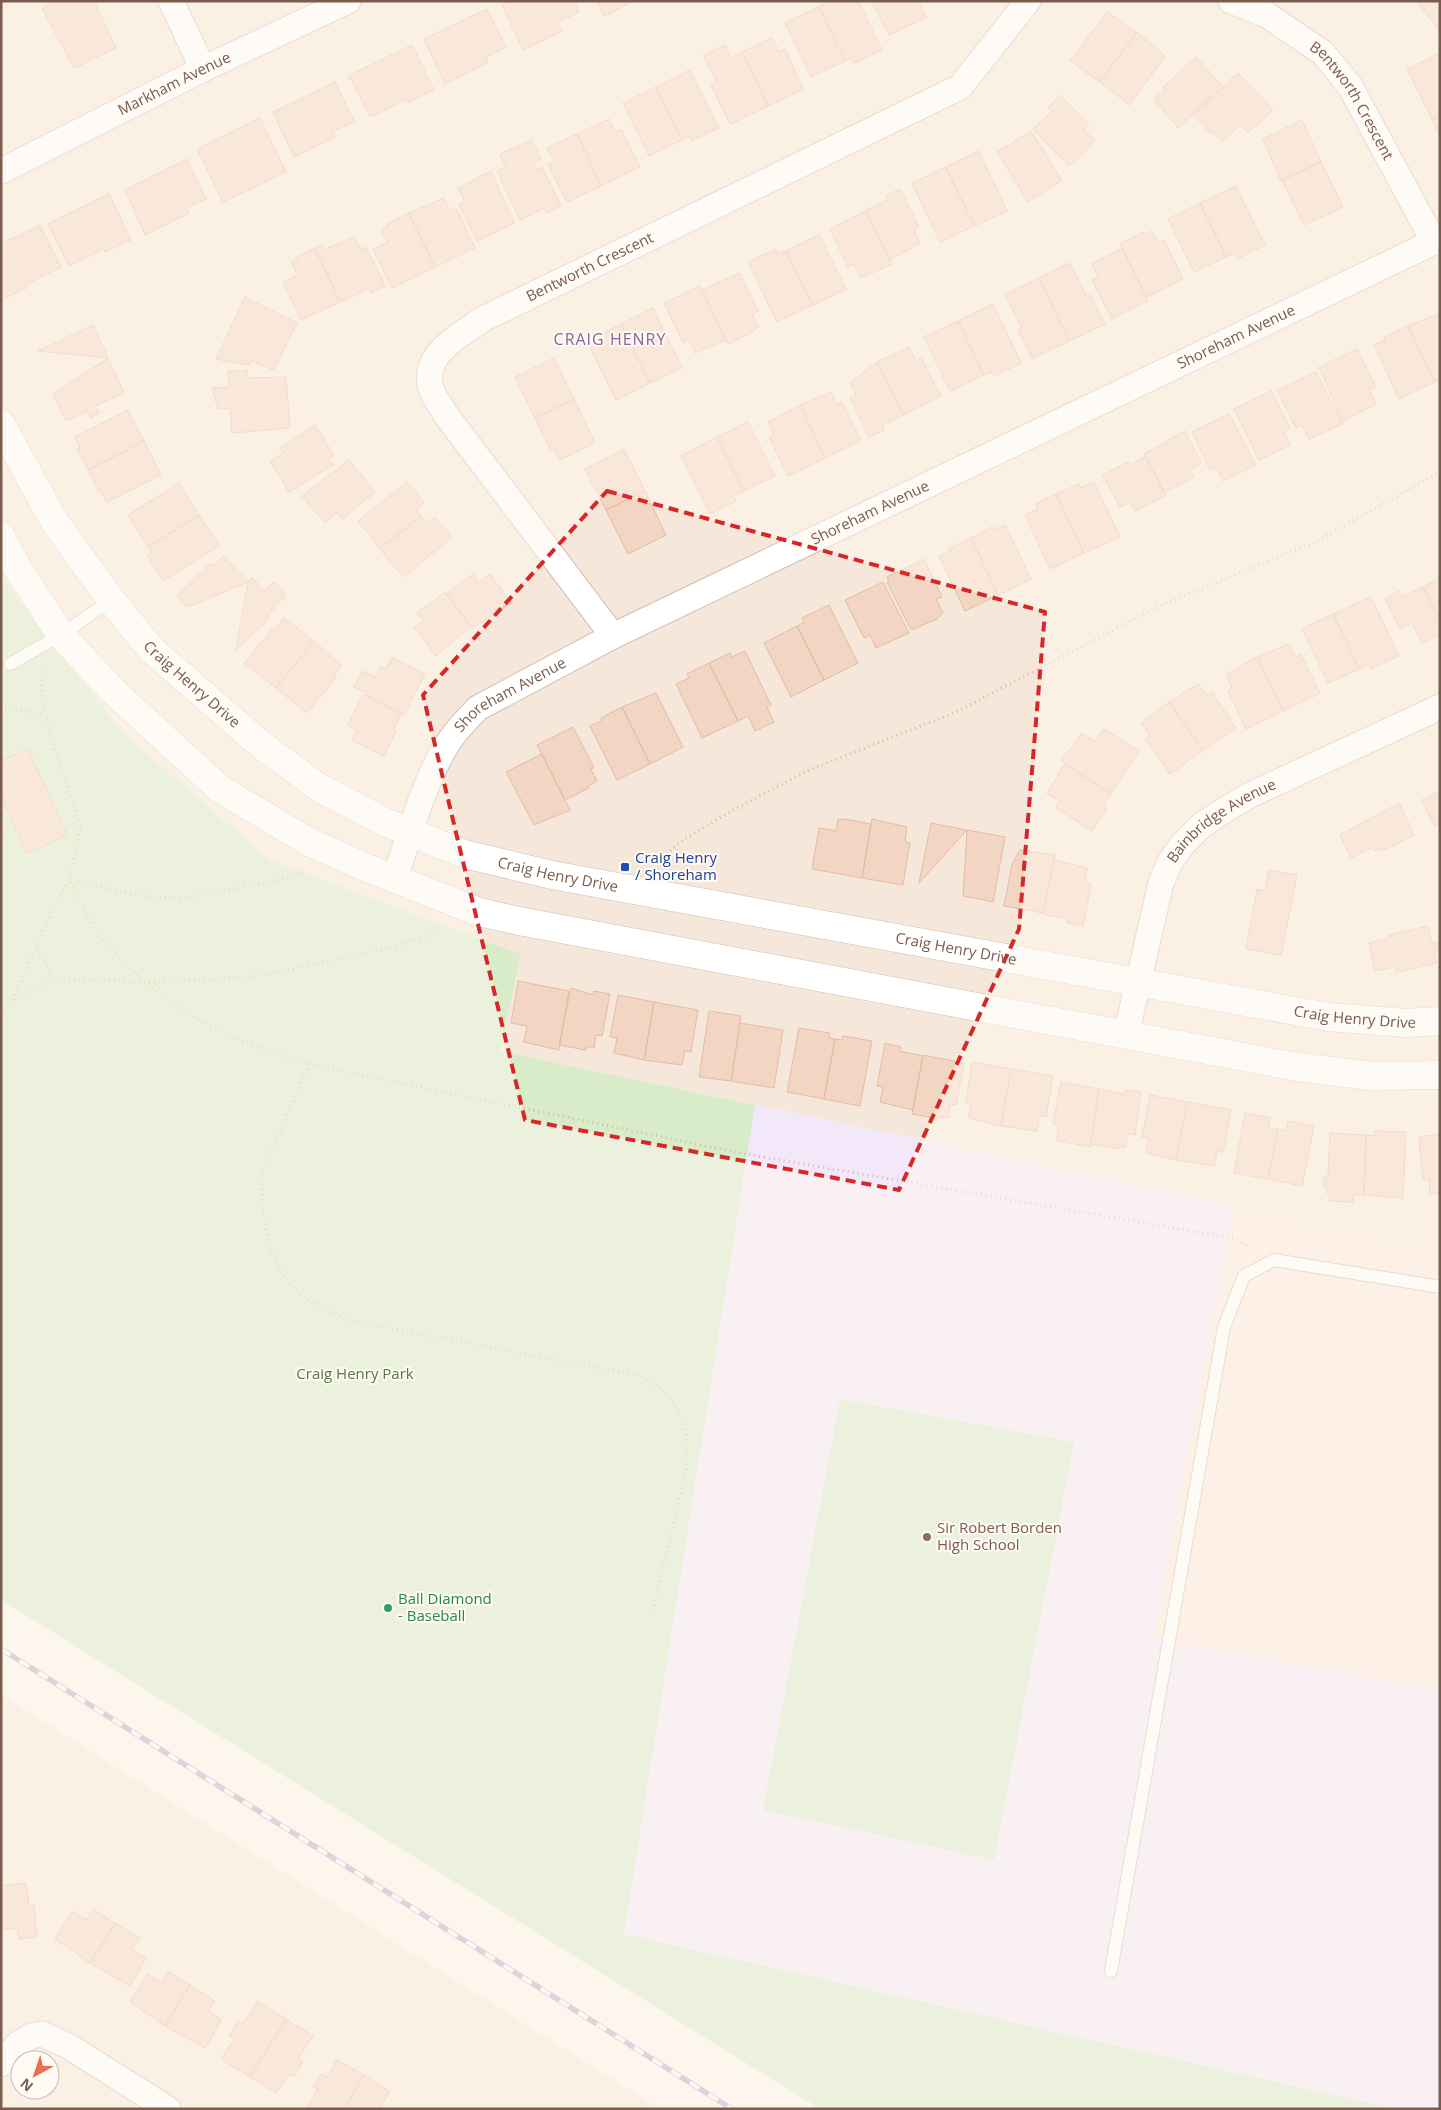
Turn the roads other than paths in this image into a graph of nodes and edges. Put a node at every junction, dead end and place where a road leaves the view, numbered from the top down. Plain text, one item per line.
1 (171, 1) edge
2 (348, 1) edge
3 (1028, 1) edge
4 (1231, 1) edge
5 (203, 69) junction
6 (1, 171) edge
7 (1437, 240) edge
8 (1, 424) edge
9 (1, 537) edge
10 (111, 600) junction
11 (61, 635) junction
12 (613, 636) junction
13 (10, 664) dead end
14 (1440, 707) edge
15 (411, 833) junction
16 (394, 880) junction
17 (1138, 983) junction
18 (1440, 1020) edge
19 (1126, 1035) junction
20 (1440, 1075) edge
21 (1440, 1287) edge
22 (1111, 1971) dead end
23 (1, 2064) edge
24 (168, 2109) edge

1 - 5 street
2 - 5 street, Markham Avenue
3 - 12 street, Bentworth Crescent
4 - 7 street, Bentworth Crescent
5 - 6 street, Markham Avenue
7 - 12 street, Shoreham Avenue
8 - 10 street, Craig Henry Drive
9 - 11 street
10 - 11 lane
10 - 15 street, Craig Henry Drive
11 - 13 lane
11 - 16 street
12 - 15 street, Shoreham Avenue
14 - 17 street, Bainbridge Avenue
15 - 16 street, Shoreham Avenue
15 - 17 street, Craig Henry Drive
16 - 19 street
17 - 18 street, Craig Henry Drive
17 - 19 street, Bainbridge Avenue
19 - 20 street
21 - 22 lane
23 - 24 street

